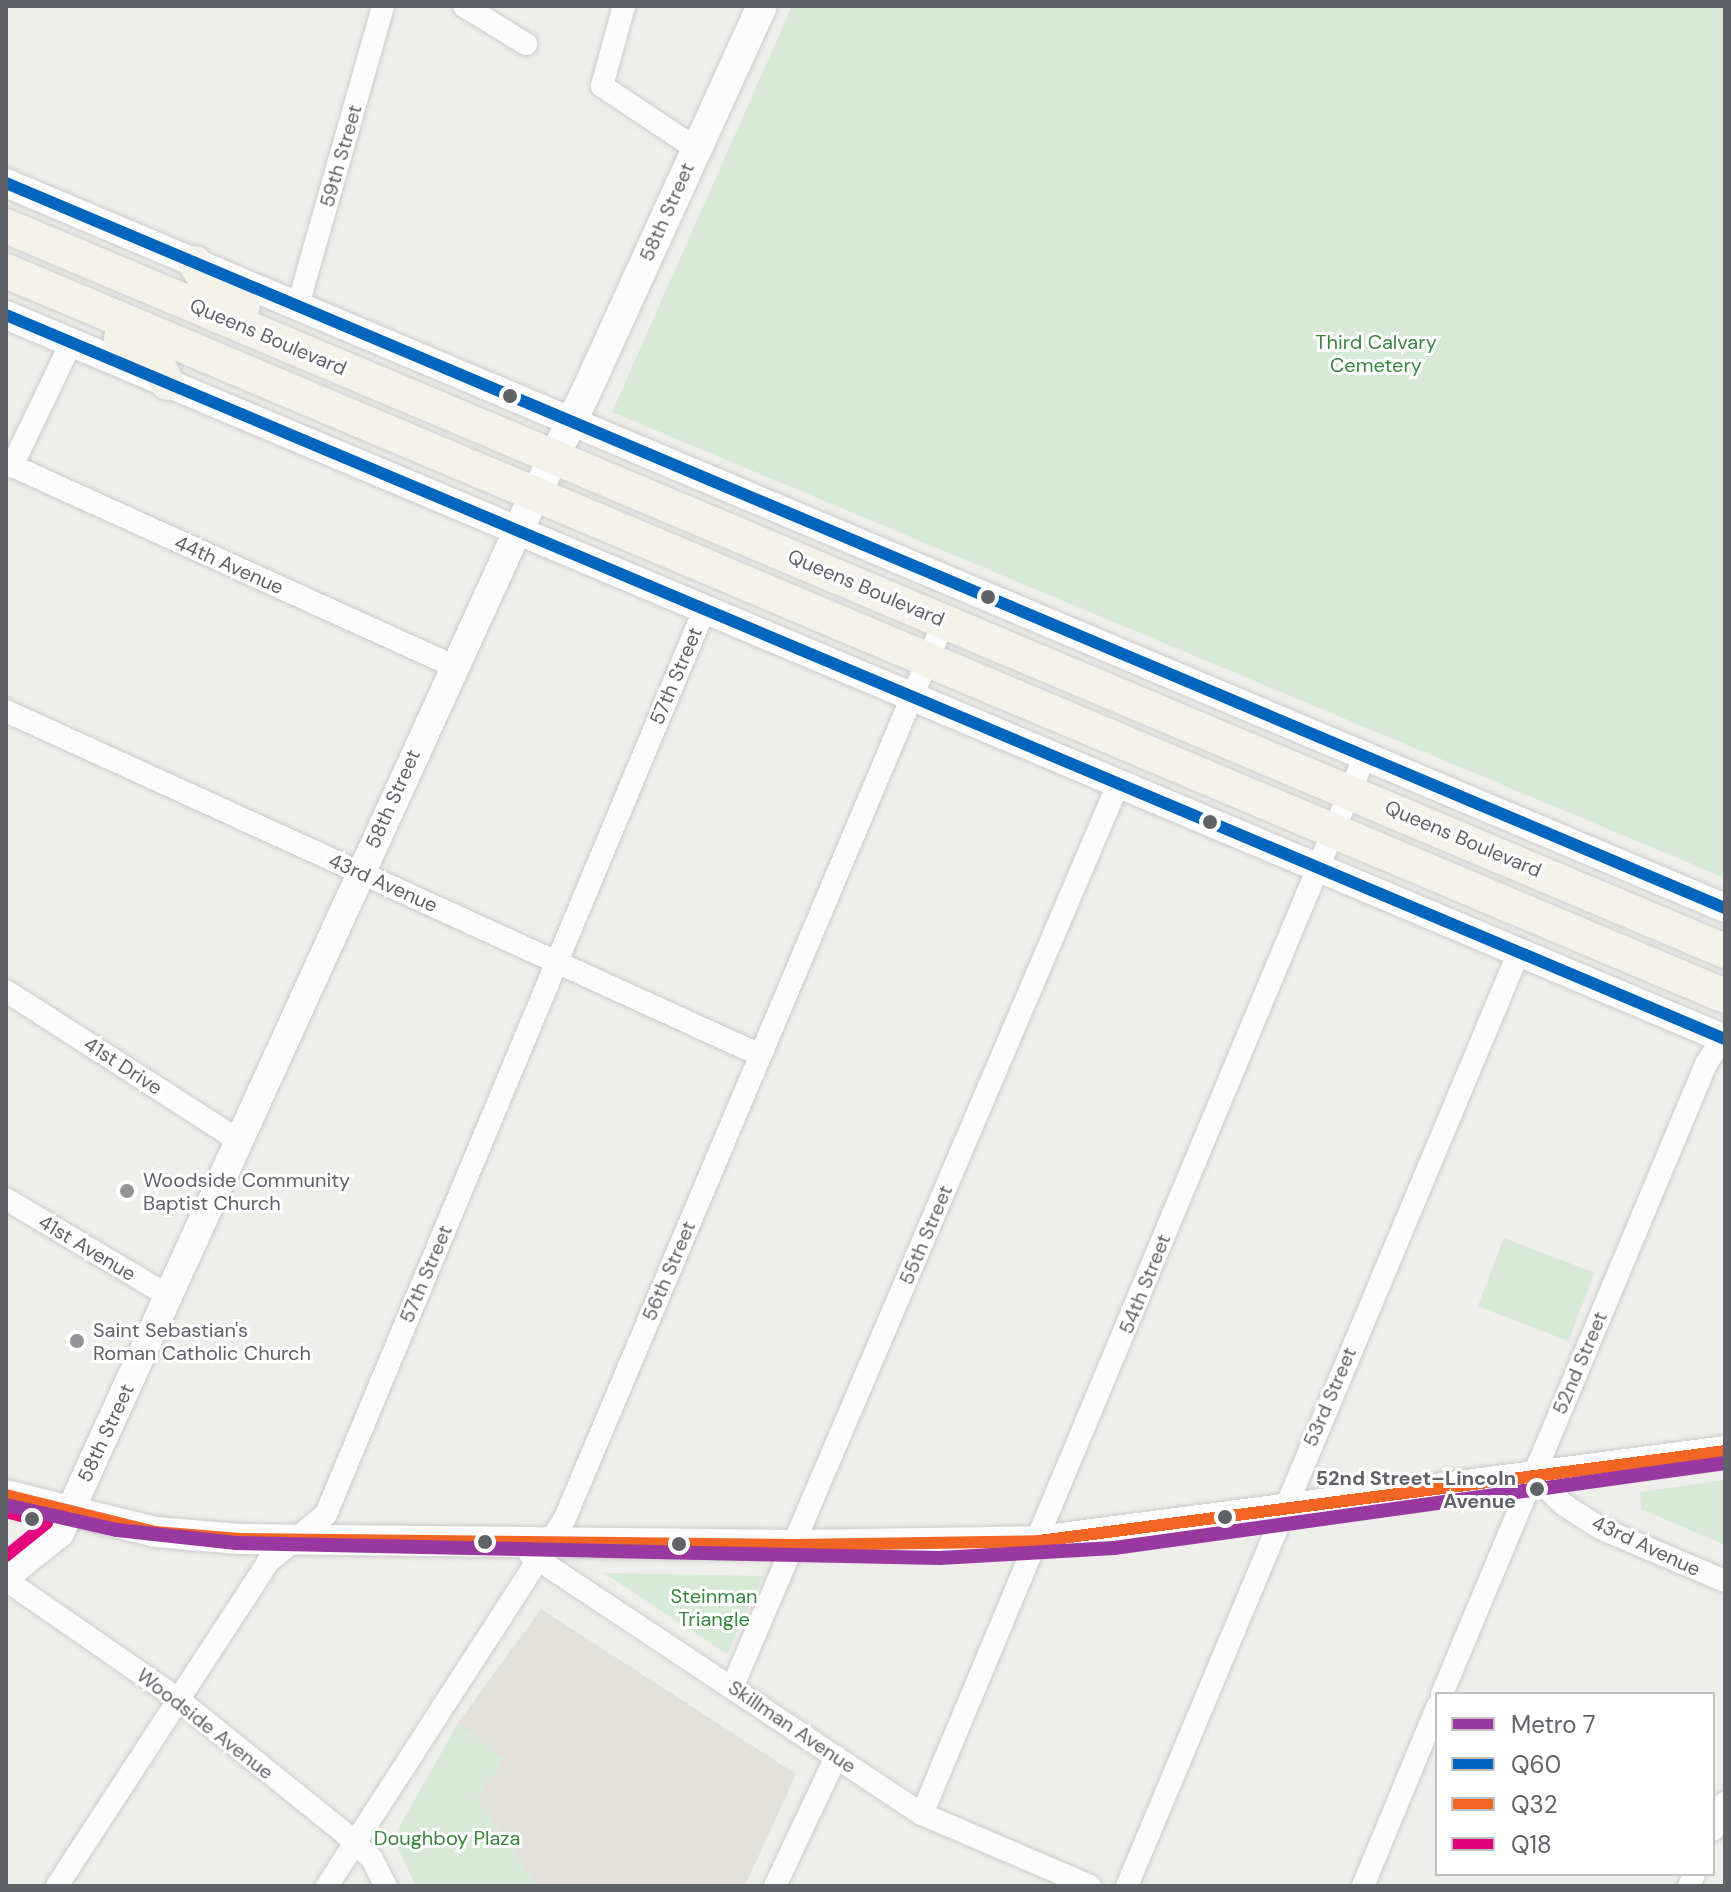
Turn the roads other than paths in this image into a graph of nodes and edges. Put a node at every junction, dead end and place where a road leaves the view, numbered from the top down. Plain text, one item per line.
1 (383, 6) edge
2 (464, 6) edge
3 (624, 6) edge
4 (762, 6) edge
5 (526, 44) dead end
6 (695, 148) junction
7 (6, 183) edge
8 (6, 226) edge
9 (195, 263) junction
10 (14, 275) edge
11 (298, 305) junction
12 (6, 315) edge
13 (71, 343) junction
14 (330, 363) junction
15 (167, 383) junction
16 (572, 420) junction
17 (553, 457) junction
18 (9, 464) edge
19 (535, 494) junction
20 (518, 530) junction
21 (705, 608) junction
22 (944, 621) junction
23 (928, 658) junction
24 (453, 666) junction
25 (912, 695) junction
26 (6, 711) edge
27 (1366, 753) junction
28 (1119, 782) junction
29 (1350, 791) junction
30 (1334, 829) junction
31 (1318, 865) junction
32 (359, 873) junction
33 (1725, 908) edge
34 (1725, 951) edge
35 (1518, 954) junction
36 (557, 961) junction
37 (6, 991) edge
38 (1725, 996) edge
39 (1724, 1037) edge
40 (760, 1055) junction
41 (240, 1141) junction
42 (6, 1199) edge
43 (169, 1296) junction
44 (1725, 1451) edge
45 (1533, 1475) junction
46 (6, 1495) edge
47 (1281, 1512) junction
48 (69, 1513) junction
49 (297, 1540) junction
50 (1039, 1541) junction
51 (795, 1545) junction
52 (547, 1551) junction
53 (6, 1578) edge
54 (1725, 1581) edge
55 (732, 1688) junction
56 (1443, 1692) edge
57 (179, 1700) junction
58 (1435, 1712) edge
59 (836, 1757) junction
60 (1725, 1803) edge
61 (922, 1814) junction
62 (1715, 1826) edge
63 (356, 1842) junction
64 (57, 1886) edge
65 (327, 1886) edge
66 (386, 1886) edge
67 (775, 1886) edge
68 (1090, 1886) edge
69 (1127, 1886) edge
70 (1363, 1886) edge

1 - 11 street, 59th Street
2 - 5 street
3 - 6 street
4 - 6 main road, 58th Street
6 - 16 main road, 58th Street
7 - 9 street, Queens Boulevard
8 - 14 main road, Queens Boulevard
9 - 11 street, Queens Boulevard
9 - 14 main road
10 - 15 main road
10 - 19 main road, Queens Boulevard
11 - 16 street, Queens Boulevard
12 - 13 street
13 - 15 street
13 - 18 street
14 - 17 main road, Queens Boulevard
15 - 20 street
16 - 17 main road, 58th Street
16 - 27 street, Queens Boulevard
17 - 19 main road, 58th Street
17 - 22 main road, Queens Boulevard
18 - 24 street, 44th Avenue
19 - 20 main road, 58th Street
19 - 23 main road, Queens Boulevard
20 - 21 street
20 - 24 street, 58th Street
21 - 25 street
21 - 36 street, 57th Street
22 - 23 street, 56th Street
22 - 29 main road, Queens Boulevard
23 - 25 street, 56th Street
23 - 30 main road, Queens Boulevard
24 - 32 street, 58th Street
25 - 28 street
25 - 40 street, 56th Street
26 - 32 street, 43rd Avenue
27 - 29 street, 54th Street
27 - 33 street, Queens Boulevard
28 - 31 street
28 - 51 street, 55th Street
29 - 30 street, 54th Street
29 - 34 main road, Queens Boulevard
30 - 31 street, 54th Street
30 - 38 main road, Queens Boulevard
31 - 35 street
31 - 50 street, 54th Street
32 - 36 street, 43rd Avenue
32 - 41 street, 58th Street
35 - 39 street
35 - 47 street, 53rd Street
36 - 40 street, 43rd Avenue
36 - 49 street, 57th Street
37 - 41 street, 41st Drive
39 - 45 street, 52nd Street
40 - 52 street, 56th Street
41 - 43 street, 58th Street
42 - 43 street, 41st Avenue
43 - 48 street, 58th Street
44 - 45 main road
45 - 47 main road
45 - 54 street, 43rd Avenue
45 - 56 street, 52nd Street
46 - 48 main road
47 - 50 main road
47 - 69 street, 53rd Street
48 - 49 main road
48 - 53 street, 58th Street
49 - 52 main road
49 - 57 street, 57th Street
50 - 51 main road
50 - 61 street, 54th Street
51 - 52 main road
51 - 55 street, 55th Street
52 - 55 street, Skillman Avenue
52 - 63 street, 56th Street
53 - 57 street, Woodside Avenue
55 - 59 street, Skillman Avenue
57 - 63 street, Woodside Avenue
57 - 64 street, 57th Street
58 - 70 street
59 - 61 street, Skillman Avenue
59 - 67 street
60 - 62 street
61 - 68 street, Skillman Avenue
63 - 65 street, 56th Street
63 - 66 street, Woodside Avenue

